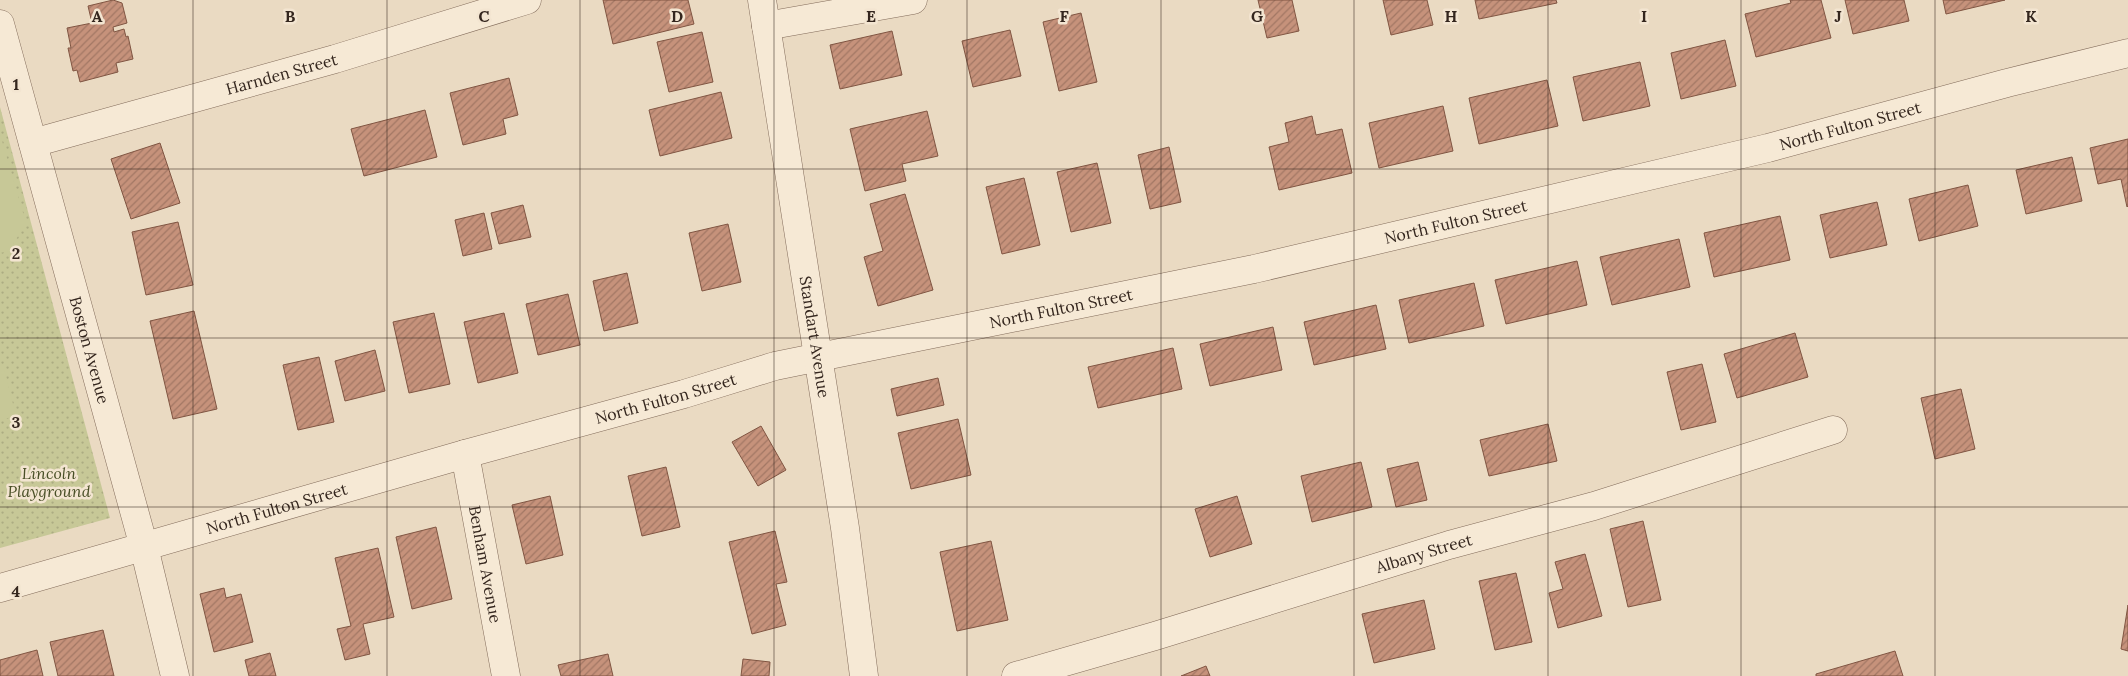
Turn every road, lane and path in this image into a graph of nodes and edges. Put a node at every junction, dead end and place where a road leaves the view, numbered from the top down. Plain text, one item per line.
1 (527, 0) edge
2 (913, 0) edge
3 (764, 13) edge
4 (0, 24) edge
5 (2128, 53) edge
6 (33, 143) junction
7 (818, 356) junction
8 (1833, 430) dead end
9 (464, 454) junction
10 (144, 547) junction
11 (0, 588) edge
12 (175, 676) edge
13 (506, 676) edge
14 (864, 676) edge
15 (1016, 676) edge

1 - 6 street, Harnden Street
2 - 3 street
3 - 7 street, Standart Avenue
4 - 6 street, Boston Avenue
5 - 7 street, North Fulton Street
6 - 10 street, Boston Avenue
7 - 9 street, North Fulton Street
7 - 14 street, Standart Avenue
8 - 15 street, Albany Street
9 - 10 street, North Fulton Street
9 - 13 street, Benham Avenue
10 - 11 street, North Fulton Street
10 - 12 street, Boston Avenue

